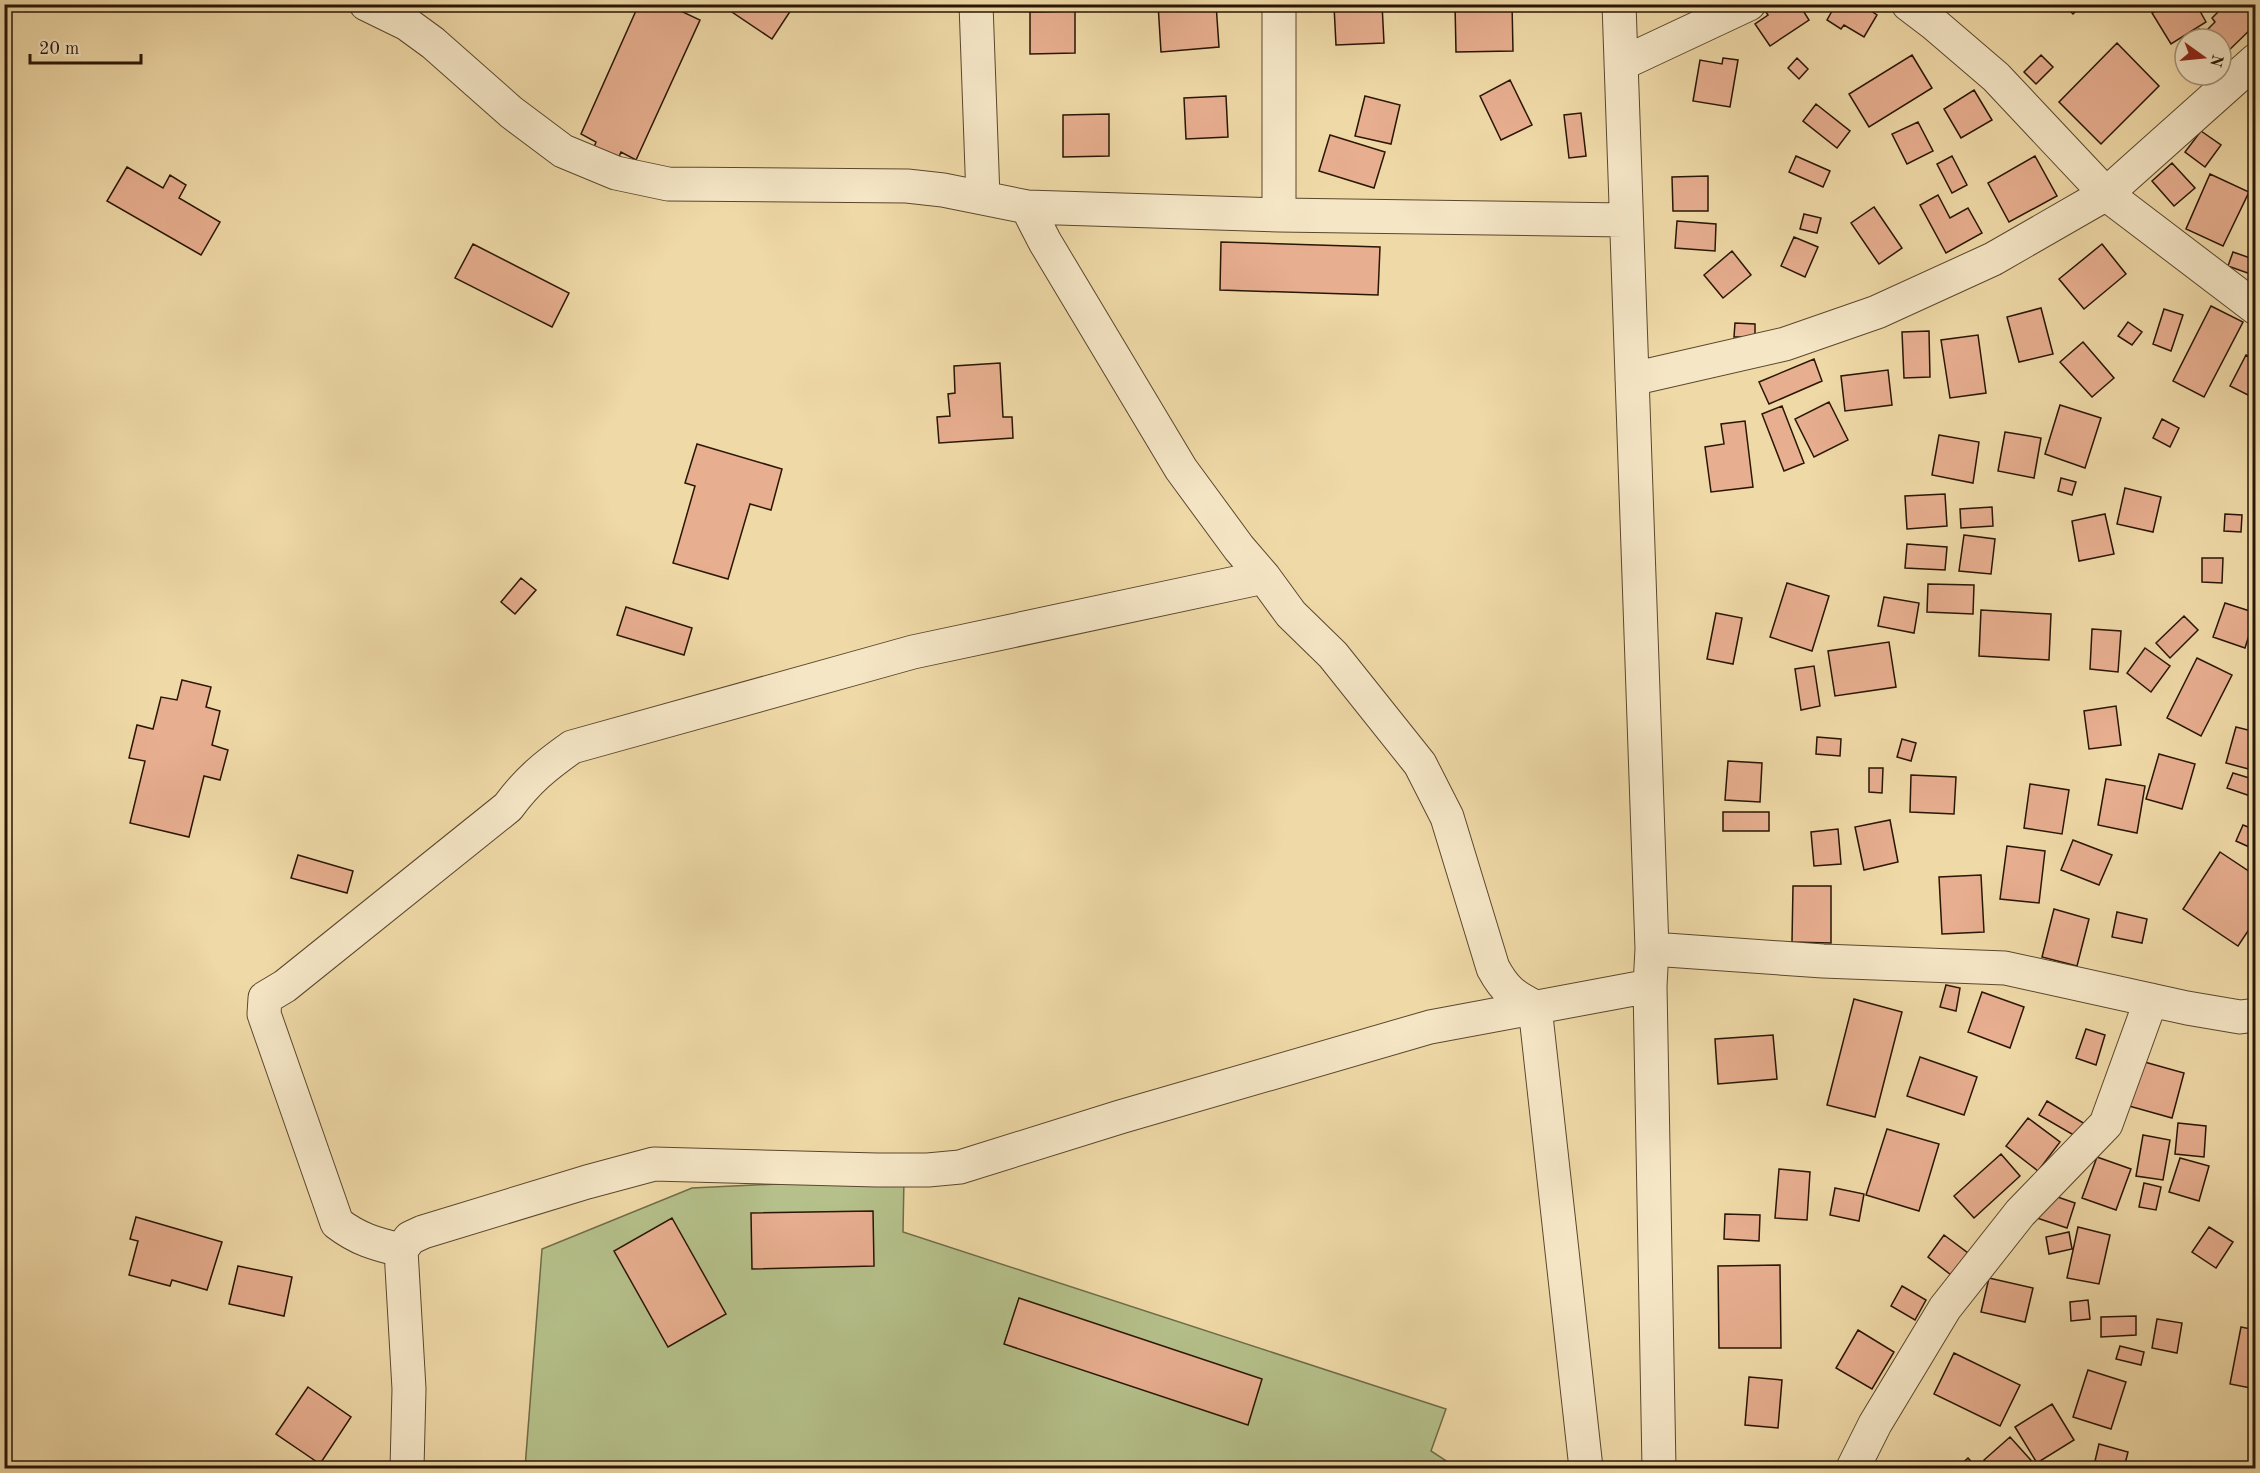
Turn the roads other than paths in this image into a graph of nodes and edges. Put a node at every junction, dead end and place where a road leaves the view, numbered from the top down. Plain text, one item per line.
1 (366, 4) edge
2 (976, 4) edge
3 (1279, 4) edge
4 (1619, 4) edge
5 (1749, 4) edge
6 (1908, 4) edge
7 (2256, 60) edge
8 (1620, 64) junction
9 (2106, 194) junction
10 (983, 198) junction
11 (1027, 207) junction
12 (1279, 215) junction
13 (1624, 220) junction
14 (2256, 308) edge
15 (1632, 379) junction
16 (1264, 577) junction
17 (1652, 949) junction
18 (1650, 986) junction
19 (2151, 1000) junction
20 (1535, 1007) junction
21 (2256, 1015) edge
22 (401, 1250) junction
23 (407, 1468) edge
24 (1586, 1468) edge
25 (1659, 1468) edge
26 (1854, 1468) edge

1 - 10 street
2 - 10 street
3 - 12 street
4 - 8 street
5 - 8 street
6 - 9 street
7 - 9 street
8 - 13 street
9 - 14 street
9 - 15 street
10 - 11 street
11 - 12 street
11 - 16 street
12 - 13 street
13 - 15 street
15 - 17 street
16 - 20 street
16 - 22 street
17 - 18 street
17 - 19 street
18 - 20 street
18 - 25 street
19 - 21 street
19 - 26 street
20 - 22 street
20 - 24 street
22 - 23 street

